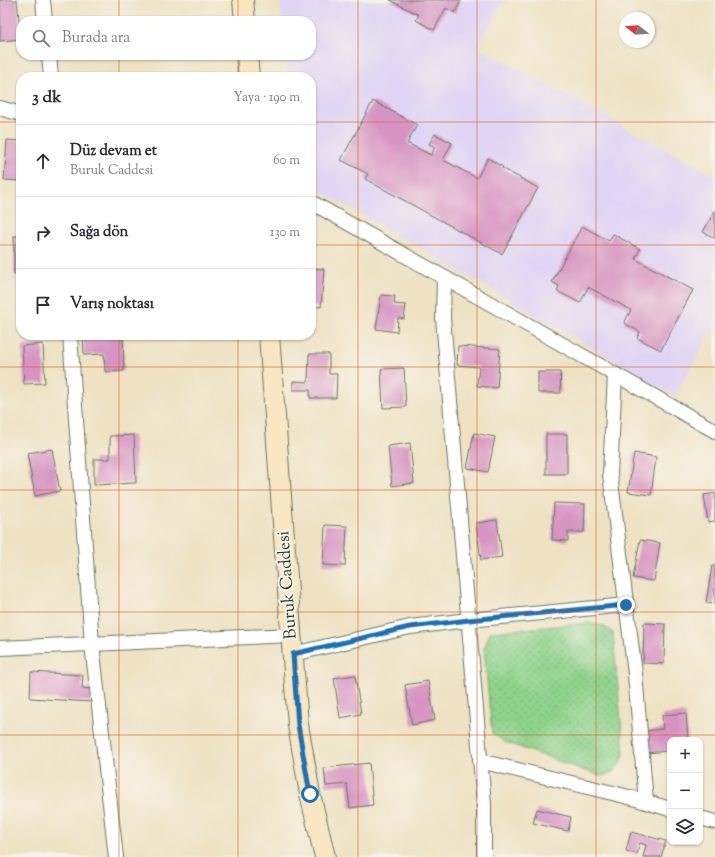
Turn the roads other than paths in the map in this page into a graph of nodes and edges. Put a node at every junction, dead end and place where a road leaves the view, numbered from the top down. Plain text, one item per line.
1 (43, 0) edge
2 (243, 0) edge
3 (45, 16) edge
4 (245, 16) edge
5 (49, 60) edge
6 (248, 60) edge
7 (51, 72) edge
8 (249, 72) edge
9 (0, 108) edge
10 (16, 113) edge
11 (316, 205) edge
12 (444, 278) junction
13 (70, 340) edge
14 (269, 340) edge
15 (614, 375) junction
16 (715, 431) edge
17 (626, 605) junction
18 (469, 620) junction
19 (92, 644) junction
20 (292, 644) junction
21 (0, 648) edge
22 (480, 761) junction
23 (646, 802) junction
24 (667, 808) edge
25 (703, 819) edge
26 (715, 822) edge
27 (116, 857) edge
28 (325, 857) edge
29 (484, 857) edge

1 - 3 street
2 - 4 main road
5 - 7 street
6 - 8 main road
9 - 10 street
11 - 12 street
12 - 15 street
12 - 18 street
13 - 19 street
14 - 20 main road, Buruk Caddesi
15 - 16 street
15 - 17 street
17 - 18 street
17 - 23 street
18 - 20 street
18 - 22 street
19 - 20 street
19 - 21 street
19 - 27 street
20 - 28 main road, Buruk Caddesi
22 - 23 street
22 - 29 street
23 - 24 street
25 - 26 street

